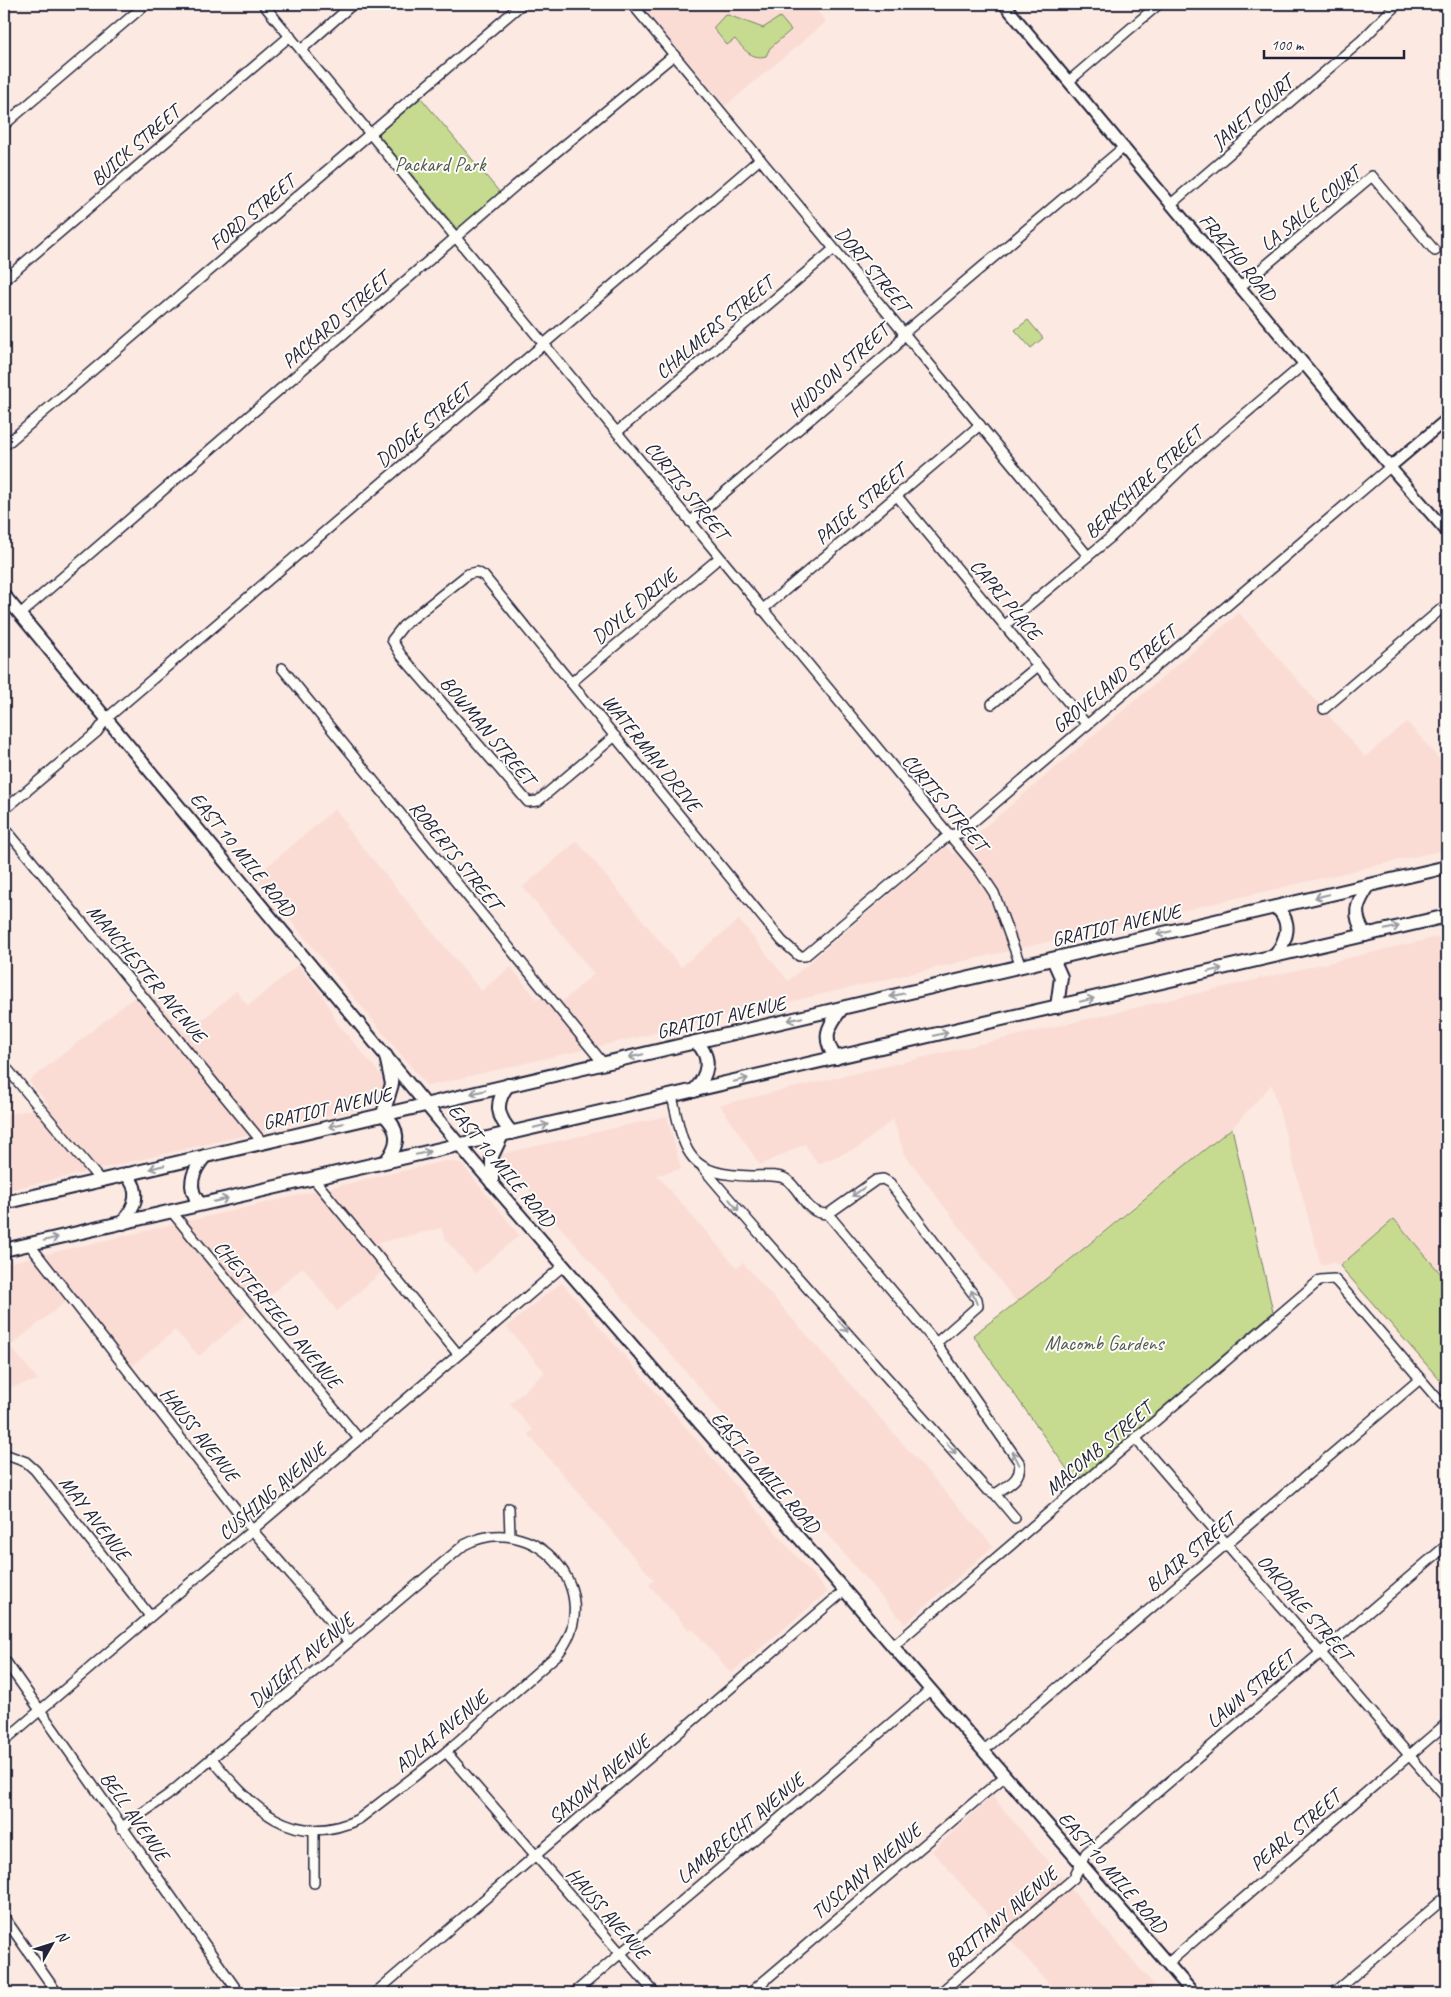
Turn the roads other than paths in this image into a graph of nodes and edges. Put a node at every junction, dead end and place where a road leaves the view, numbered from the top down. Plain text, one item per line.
1 (146, 4) edge
2 (263, 4) edge
3 (354, 4) edge
4 (522, 4) edge
5 (632, 4) edge
6 (1004, 4) edge
7 (1159, 4) edge
8 (1397, 4) edge
9 (290, 36) junction
10 (301, 50) junction
11 (674, 54) junction
12 (1068, 81) junction
13 (4, 125) edge
14 (371, 134) junction
15 (1124, 147) junction
16 (760, 159) junction
17 (1171, 204) junction
18 (457, 238) junction
19 (834, 249) junction
20 (1435, 251) dead end
21 (4, 280) edge
22 (1240, 287) junction
23 (904, 333) junction
24 (545, 344) junction
25 (1304, 364) junction
26 (1447, 419) edge
27 (980, 425) junction
28 (617, 432) junction
29 (4, 446) edge
30 (1390, 467) junction
31 (897, 496) junction
32 (690, 522) junction
33 (1447, 532) edge
34 (1088, 556) junction
35 (718, 558) junction
36 (477, 572) joint
37 (4, 594) edge
38 (1447, 604) edge
39 (762, 610) junction
40 (20, 614) junction
41 (1004, 625) junction
42 (1038, 666) junction
43 (282, 668) dead end
44 (572, 682) junction
45 (992, 704) dead end
46 (1324, 709) dead end
47 (107, 718) junction
48 (1087, 725) junction
49 (615, 736) junction
50 (4, 810) edge
51 (4, 827) edge
52 (949, 835) junction
53 (1447, 867) edge
54 (1370, 885) junction
55 (1276, 907) junction
56 (1447, 916) edge
57 (1365, 935) junction
58 (1276, 955) junction
59 (799, 956) joint
60 (1053, 959) junction
61 (1021, 966) junction
62 (1057, 1007) junction
63 (842, 1008) junction
64 (696, 1042) junction
65 (386, 1056) junction
66 (836, 1058) junction
67 (603, 1063) junction
68 (4, 1065) edge
69 (508, 1086) junction
70 (694, 1091) junction
71 (672, 1096) junction
72 (426, 1104) junction
73 (383, 1114) junction
74 (507, 1134) junction
75 (262, 1142) junction
76 (459, 1144) junction
77 (204, 1156) junction
78 (386, 1162) junction
79 (703, 1168) junction
80 (126, 1174) junction
81 (314, 1178) junction
82 (100, 1180) junction
83 (492, 1183) junction
84 (4, 1203) edge
85 (200, 1204) junction
86 (171, 1211) junction
87 (828, 1214) junction
88 (123, 1223) junction
89 (29, 1244) junction
90 (4, 1250) edge
91 (563, 1266) junction
92 (936, 1343) junction
93 (458, 1354) junction
94 (1420, 1379) junction
95 (1447, 1410) edge
96 (359, 1438) junction
97 (1136, 1439) junction
98 (4, 1454) edge
99 (995, 1494) junction
100 (509, 1508) dead end
101 (1015, 1518) dead end
102 (253, 1531) junction
103 (510, 1535) junction
104 (1227, 1544) junction
105 (1447, 1545) edge
106 (844, 1591) junction
107 (150, 1616) junction
108 (349, 1642) junction
109 (892, 1647) junction
110 (1321, 1652) junction
111 (4, 1659) edge
112 (930, 1690) junction
113 (39, 1711) junction
114 (1447, 1723) edge
115 (4, 1741) edge
116 (983, 1751) junction
117 (446, 1752) junction
118 (1410, 1756) junction
119 (212, 1759) junction
120 (1005, 1776) junction
121 (1447, 1799) edge
122 (121, 1828) junction
123 (314, 1830) junction
124 (535, 1856) junction
125 (1080, 1864) junction
126 (314, 1883) dead end
127 (1447, 1896) edge
128 (4, 1917) edge
129 (621, 1953) junction
130 (1167, 1964) junction
131 (57, 1993) edge
132 (239, 1993) edge
133 (375, 1993) edge
134 (574, 1993) edge
135 (655, 1993) edge
136 (750, 1993) edge
137 (940, 1993) edge
138 (1192, 1993) edge
139 (1333, 1993) edge

1 - 13 street
2 - 9 street, CURTIS STREET
3 - 10 street
4 - 14 street, FORD STREET
5 - 11 street, DORT STREET
6 - 12 street, FRAZHO ROAD
7 - 12 street
8 - 17 street, JANET COURT
9 - 10 street, CURTIS STREET
9 - 21 street, BUICK STREET
10 - 14 street, CURTIS STREET
11 - 16 street, DORT STREET
11 - 18 street, PACKARD STREET
12 - 15 street, FRAZHO ROAD
14 - 18 street, CURTIS STREET
14 - 29 street, FORD STREET
15 - 17 street, FRAZHO ROAD
15 - 23 street, HUDSON STREET
16 - 19 street, DORT STREET
16 - 24 street, DODGE STREET
17 - 22 street, FRAZHO ROAD
18 - 24 street, CURTIS STREET
18 - 40 street, PACKARD STREET
19 - 23 street, DORT STREET
19 - 28 street, CHALMERS STREET
20 - 22 street, LA SALLE COURT
22 - 25 street, FRAZHO ROAD
23 - 27 street, DORT STREET
23 - 32 street, HUDSON STREET
24 - 28 street, CURTIS STREET
24 - 47 street, DODGE STREET
25 - 30 street, FRAZHO ROAD
25 - 34 street, BERKSHIRE STREET
26 - 30 street, GROVELAND STREET
27 - 31 street, PAIGE STREET
27 - 34 street, DORT STREET
28 - 32 street, CURTIS STREET
30 - 33 street, FRAZHO ROAD
30 - 48 street, GROVELAND STREET
31 - 39 street, PAIGE STREET
31 - 41 street, CAPRI PLACE
32 - 35 street, CURTIS STREET
34 - 41 street, BERKSHIRE STREET
35 - 39 street, CURTIS STREET
35 - 44 street, DOYLE DRIVE
36 - 44 street, WATERMAN DRIVE
36 - 49 street, BOWMAN STREET
37 - 40 main road, EAST 10 MILE ROAD
38 - 46 street
39 - 52 street, CURTIS STREET
40 - 47 main road, EAST 10 MILE ROAD
41 - 42 street, CAPRI PLACE
42 - 45 street
42 - 48 street, CAPRI PLACE
43 - 67 street, ROBERTS STREET
44 - 49 street, WATERMAN DRIVE
47 - 50 street, DODGE STREET
47 - 65 main road, EAST 10 MILE ROAD
48 - 52 street, GROVELAND STREET
49 - 59 street, WATERMAN DRIVE
51 - 75 street, MANCHESTER AVENUE
52 - 59 street, GROVELAND STREET
52 - 61 street, CURTIS STREET
53 - 54 main road, GRATIOT AVENUE
54 -> 55 main road, GRATIOT AVENUE
54 - 57 main road
55 - 58 main road
55 -> 60 main road, GRATIOT AVENUE
57 -> 56 main road
57 - 58 main road
62 -> 58 main road
60 - 61 main road, GRATIOT AVENUE
60 - 62 main road
61 -> 63 main road, GRATIOT AVENUE
66 -> 62 main road
63 -> 64 main road, GRATIOT AVENUE
63 - 66 main road
64 -> 67 main road, GRATIOT AVENUE
64 - 70 main road
65 - 72 main road, EAST 10 MILE ROAD
65 - 73 main road
70 -> 66 main road
67 - 69 main road, GRATIOT AVENUE
68 - 82 street
69 -> 72 main road, GRATIOT AVENUE
69 - 74 main road
70 - 71 main road
74 -> 71 main road
71 - 79 street
72 - 73 main road, GRATIOT AVENUE
72 - 76 main road, EAST 10 MILE ROAD
73 -> 75 main road, GRATIOT AVENUE
73 - 78 main road
74 - 76 main road
74 - 83 main road
75 - 77 main road, GRATIOT AVENUE
78 -> 76 main road
76 - 83 main road, EAST 10 MILE ROAD
77 -> 80 main road, GRATIOT AVENUE
77 - 85 main road
78 - 81 main road
79 - 87 street
79 -> 99 street
80 - 82 main road, GRATIOT AVENUE
80 - 88 main road
85 -> 81 main road
81 - 93 street
82 - 84 main road, GRATIOT AVENUE
83 - 91 main road, EAST 10 MILE ROAD
85 - 86 main road
86 - 88 main road
86 - 96 street, CHESTERFIELD AVENUE
87 - 92 street
92 -> 87 street
89 -> 88 main road
89 - 90 main road
89 - 102 street, HAUSS AVENUE
91 - 93 street, CUSHING AVENUE
91 - 106 main road, EAST 10 MILE ROAD
99 -> 92 street
93 - 96 street, CUSHING AVENUE
94 - 95 street
94 - 97 street, MACOMB STREET
94 - 104 street, BLAIR STREET
96 - 102 street, CUSHING AVENUE
97 - 104 street, OAKDALE STREET
97 - 109 street, MACOMB STREET
98 - 107 street, MAY AVENUE
99 - 101 street
100 - 103 street
102 - 107 street, CUSHING AVENUE
102 - 108 street, HAUSS AVENUE
103 - 108 street, DWIGHT AVENUE
103 - 117 street, ADLAI AVENUE
104 - 110 street, OAKDALE STREET
104 - 116 street, BLAIR STREET
105 - 110 street, LAWN STREET
106 - 109 main road, EAST 10 MILE ROAD
106 - 124 street, SAXONY AVENUE
107 - 113 street, CUSHING AVENUE
108 - 119 street, DWIGHT AVENUE
109 - 112 main road, EAST 10 MILE ROAD
110 - 118 street, OAKDALE STREET
110 - 125 street, LAWN STREET
111 - 113 street, BELL AVENUE
112 - 116 main road, EAST 10 MILE ROAD
112 - 129 street, LAMBRECHT AVENUE
113 - 115 street, CUSHING AVENUE
113 - 122 street, BELL AVENUE
114 - 118 street, PEARL STREET
116 - 120 main road, EAST 10 MILE ROAD
117 - 123 street, ADLAI AVENUE
117 - 124 street, HAUSS AVENUE
118 - 121 street, OAKDALE STREET
118 - 130 street, PEARL STREET
119 - 122 street, DWIGHT AVENUE
119 - 123 street, ADLAI AVENUE
120 - 125 main road, EAST 10 MILE ROAD
120 - 136 street, TUSCANY AVENUE
122 - 132 street, BELL AVENUE
123 - 126 street
124 - 129 street, HAUSS AVENUE
124 - 133 street, SAXONY AVENUE
125 - 130 main road, EAST 10 MILE ROAD
125 - 137 street, BRITTANY AVENUE
127 - 139 street
128 - 131 street
129 - 134 street, LAMBRECHT AVENUE
129 - 135 street, HAUSS AVENUE
130 - 138 main road, EAST 10 MILE ROAD

